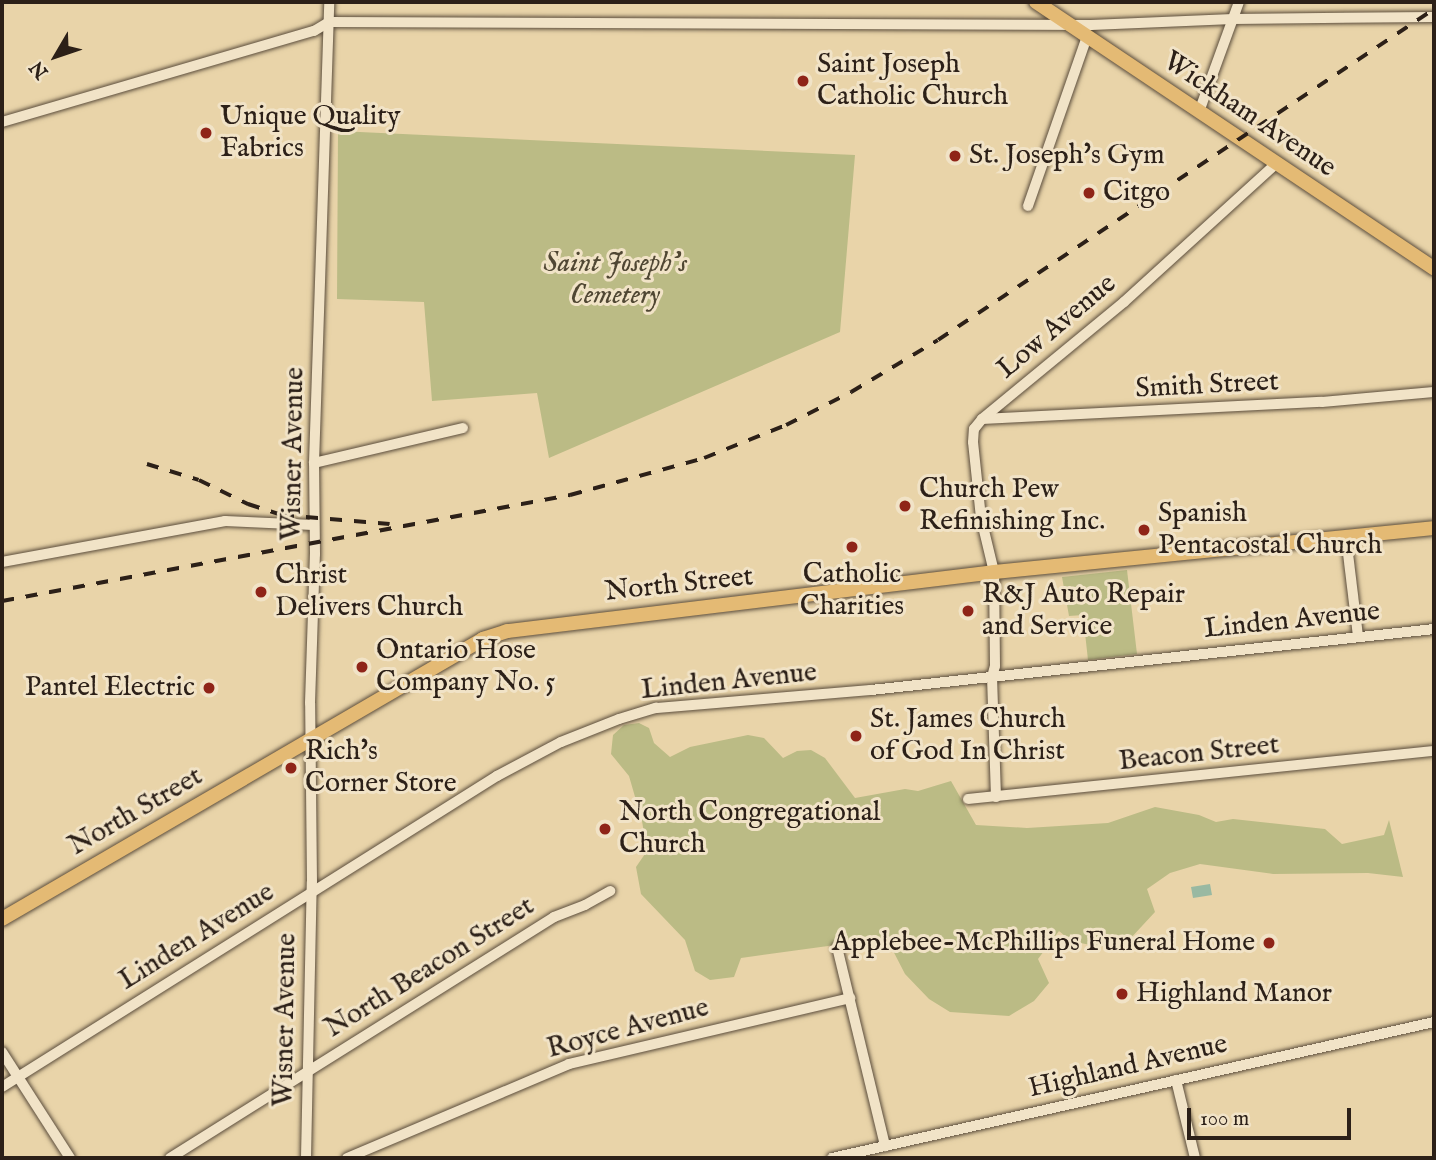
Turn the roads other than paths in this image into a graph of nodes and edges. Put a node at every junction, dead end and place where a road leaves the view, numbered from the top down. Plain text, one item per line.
1 (329, 2) edge
2 (1239, 2) edge
3 (1044, 4) edge
4 (1434, 17) edge
5 (1233, 19) junction
6 (329, 23) junction
7 (1069, 24) junction
8 (1087, 37) junction
9 (1200, 109) junction
10 (2, 122) edge
11 (1276, 163) junction
12 (1028, 206) dead end
13 (1434, 268) edge
14 (1434, 392) edge
15 (982, 418) junction
16 (463, 428) dead end
17 (314, 463) junction
18 (313, 525) junction
19 (1434, 528) edge
20 (1346, 537) junction
21 (2, 562) edge
22 (994, 572) junction
23 (1434, 629) edge
24 (1357, 636) junction
25 (992, 677) junction
26 (310, 738) junction
27 (1434, 751) edge
28 (996, 797) junction
29 (968, 799) dead end
30 (610, 891) dead end
31 (312, 892) junction
32 (2, 919) edge
33 (838, 947) dead end
34 (850, 998) junction
35 (1434, 1022) edge
36 (2, 1052) edge
37 (308, 1072) junction
38 (19, 1076) junction
39 (1176, 1080) junction
40 (2, 1087) edge
41 (885, 1146) junction
42 (70, 1158) edge
43 (170, 1158) edge
44 (306, 1158) edge
45 (347, 1158) edge
46 (832, 1158) edge
47 (1195, 1158) edge

1 - 6 street, Wisner Avenue
2 - 5 street
3 - 7 main road, Wickham Avenue
4 - 5 street
5 - 7 street
5 - 9 street
6 - 7 street
6 - 10 street
6 - 17 street, Wisner Avenue
7 - 8 main road, Wickham Avenue
8 - 9 main road, Wickham Avenue
8 - 12 street
9 - 11 main road, Wickham Avenue
11 - 13 main road, Wickham Avenue
11 - 15 street, Low Avenue
14 - 15 street, Smith Street
15 - 22 street
16 - 17 street
17 - 18 street, Wisner Avenue
18 - 21 street
18 - 26 street, Wisner Avenue
19 - 20 main road, North Street
20 - 22 main road, North Street
20 - 24 street
22 - 25 street
22 - 26 main road, North Street
23 - 24 street, Linden Avenue
24 - 25 street, Linden Avenue
25 - 28 street
25 - 31 street, Linden Avenue
26 - 31 street, Wisner Avenue
26 - 32 main road, North Street
27 - 28 street, Beacon Street
28 - 29 street, Beacon Street
30 - 37 street, North Beacon Street
31 - 37 street, Wisner Avenue
31 - 38 street, Linden Avenue
33 - 34 street
34 - 41 street
34 - 45 street, Royce Avenue
35 - 39 street, Highland Avenue
36 - 38 street
37 - 43 street, North Beacon Street
37 - 44 street, Wisner Avenue
38 - 40 street, Linden Avenue
38 - 42 street
39 - 41 street, Highland Avenue
39 - 47 street
41 - 46 street, Highland Avenue

